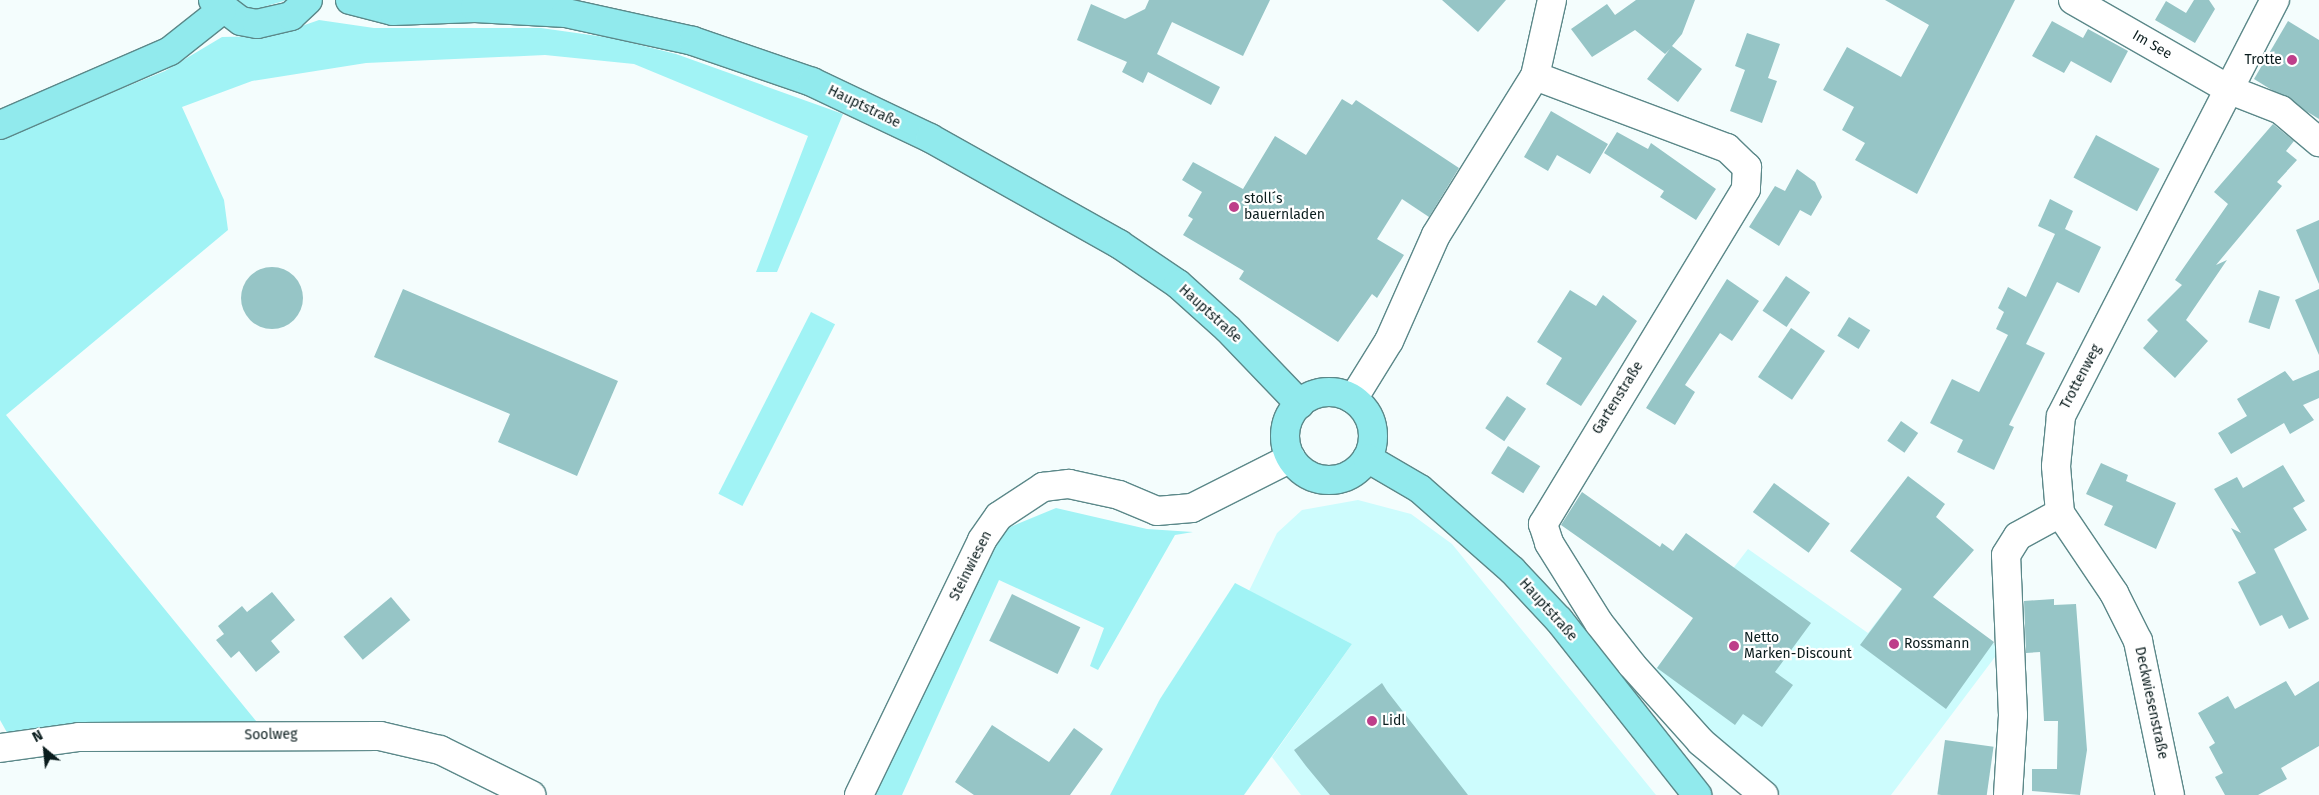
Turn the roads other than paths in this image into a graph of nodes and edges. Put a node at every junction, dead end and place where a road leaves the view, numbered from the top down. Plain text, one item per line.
1 (308, 0) edge
2 (350, 0) edge
3 (1552, 0) edge
4 (2073, 0) edge
5 (2274, 0) edge
6 (218, 5) edge
7 (1535, 76) junction
8 (2230, 90) junction
9 (0, 125) edge
10 (2319, 142) edge
11 (1353, 399) junction
12 (1300, 404) junction
13 (1291, 458) junction
14 (1368, 458) junction
15 (2060, 513) junction
16 (0, 748) edge
17 (531, 795) edge
18 (859, 795) edge
19 (1697, 795) edge
20 (1764, 795) edge
21 (2008, 795) edge
22 (2170, 795) edge

1 - 6 main road
2 - 12 main road, Hauptstraße
3 - 7 street
4 - 8 street, Im See
5 - 8 street, Trottenweg
6 - 9 main road
7 - 11 street
7 - 20 street, Gartenstraße
8 - 10 street, Im See
8 - 15 street, Trottenweg
11 - 12 main road
11 - 14 main road
12 - 13 main road
13 - 14 main road
13 - 18 street, Steinwiesen
14 - 19 main road, Hauptstraße
15 - 21 street
15 - 22 street, Deckwiesenstraße
16 - 17 street, Soolweg

